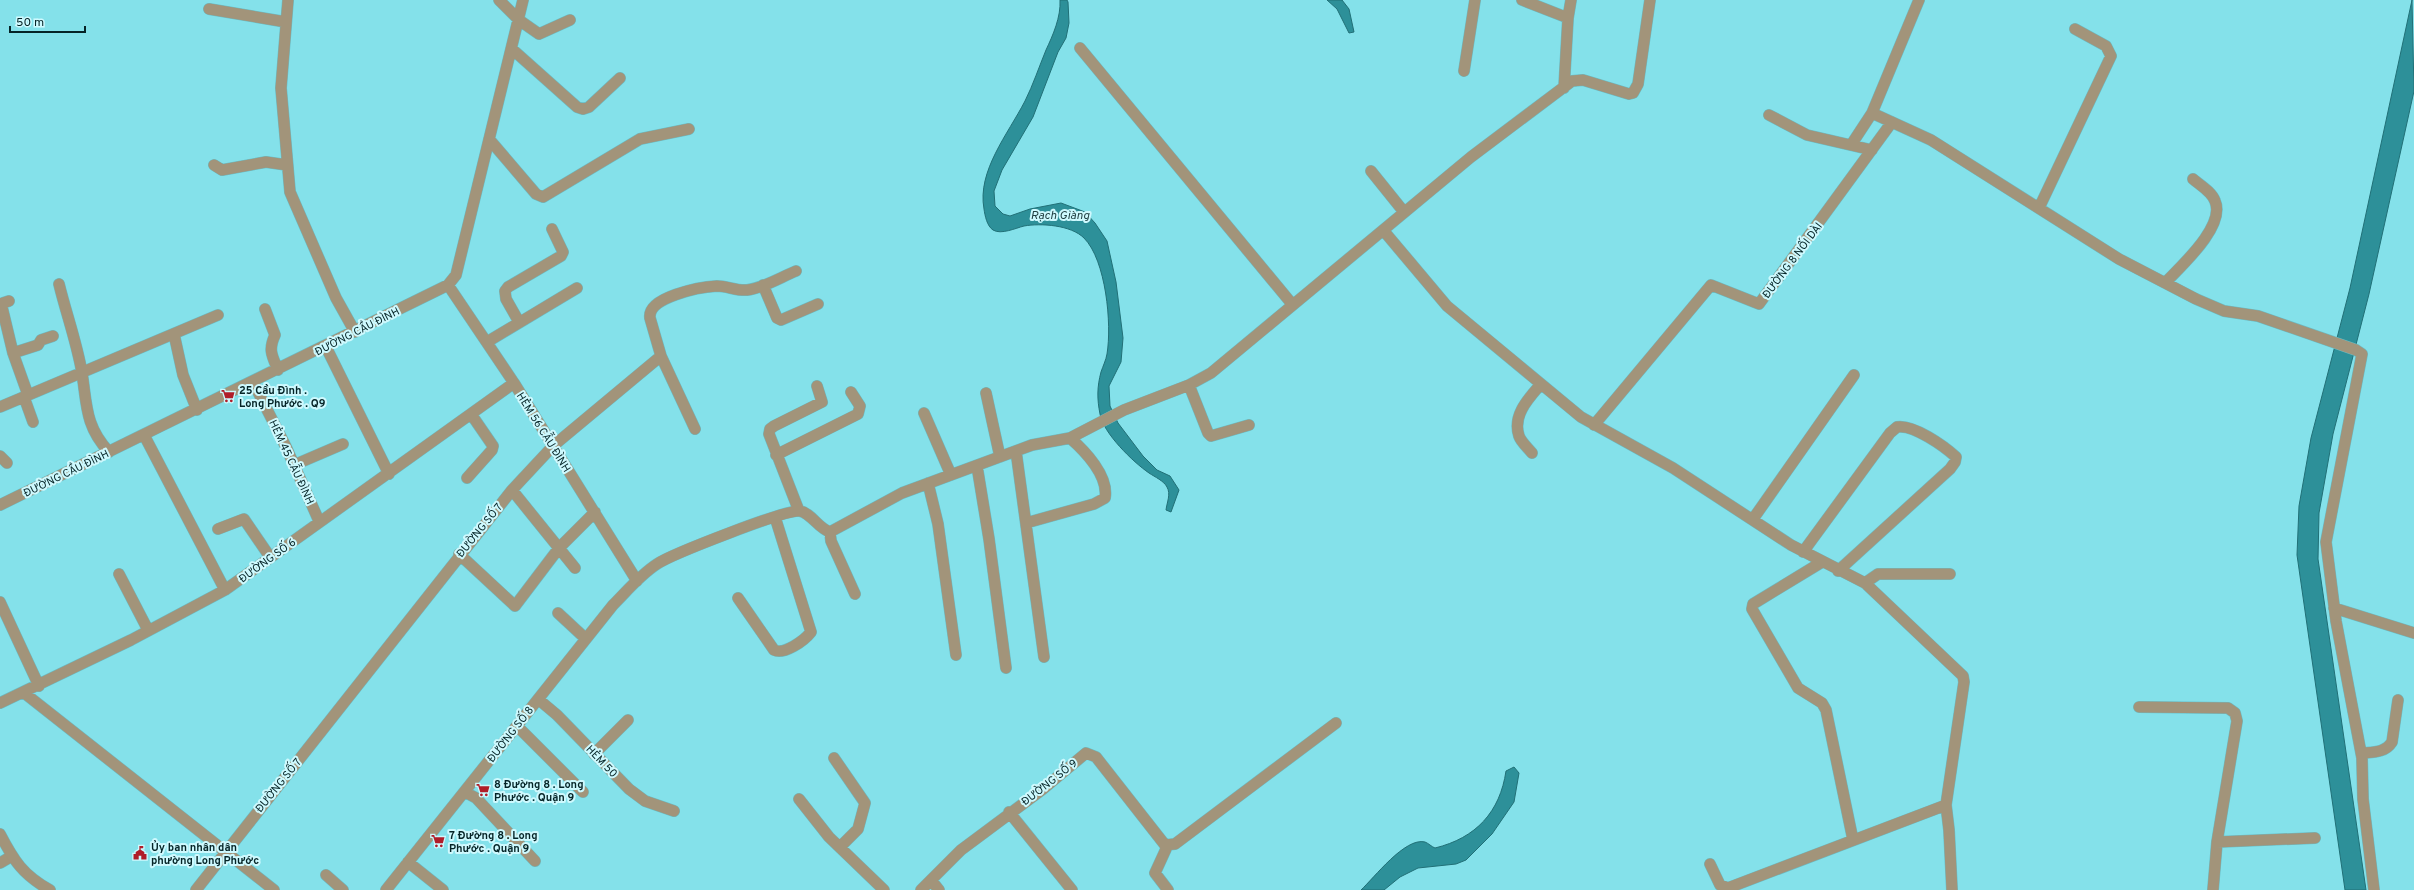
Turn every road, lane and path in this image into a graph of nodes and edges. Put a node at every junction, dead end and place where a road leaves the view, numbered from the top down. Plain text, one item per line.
1 (288, 0) edge
2 (499, 0) edge
3 (523, 0) edge
4 (1475, 0) edge
5 (1522, 0) edge
6 (1571, 0) edge
7 (1650, 0) edge
8 (1919, 0) edge
9 (210, 9) dead end
10 (1568, 18) junction
11 (519, 20) junction
12 (570, 20) dead end
13 (286, 22) junction
14 (2075, 29) dead end
15 (1080, 48) dead end
16 (512, 49) junction
17 (1464, 71) dead end
18 (620, 78) dead end
19 (1564, 88) junction
20 (1872, 113) junction
21 (1769, 115) dead end
22 (1892, 122) junction
23 (689, 128) dead end
24 (489, 139) junction
25 (1851, 145) junction
26 (1872, 150) junction
27 (214, 165) dead end
28 (287, 165) junction
29 (1372, 171) dead end
30 (2193, 179) dead end
31 (2039, 208) junction
32 (1404, 212) junction
33 (552, 229) dead end
34 (1383, 230) junction
35 (796, 271) dead end
36 (2165, 283) junction
37 (59, 284) dead end
38 (448, 285) junction
39 (763, 285) junction
40 (577, 288) dead end
41 (9, 300) dead end
42 (818, 304) dead end
43 (1292, 304) junction
44 (265, 309) dead end
45 (218, 315) dead end
46 (519, 322) junction
47 (355, 332) junction
48 (174, 334) junction
49 (53, 336) dead end
50 (487, 342) junction
51 (326, 347) junction
52 (13, 353) junction
53 (661, 356) junction
54 (278, 370) junction
55 (82, 373) junction
56 (1854, 375) dead end
57 (253, 382) junction
58 (514, 383) junction
59 (1541, 384) junction
60 (1190, 385) junction
61 (817, 386) dead end
62 (851, 392) dead end
63 (986, 393) dead end
64 (26, 396) junction
65 (0, 407) edge
66 (197, 410) junction
67 (924, 413) dead end
68 (471, 414) junction
69 (33, 422) dead end
70 (1594, 425) junction
71 (1249, 426) dead end
72 (695, 429) dead end
73 (144, 436) junction
74 (1075, 436) junction
75 (343, 444) dead end
76 (553, 446) junction
77 (1016, 451) junction
78 (109, 452) junction
79 (1532, 453) dead end
80 (776, 455) junction
81 (1000, 457) junction
82 (294, 465) junction
83 (977, 466) junction
84 (389, 474) junction
85 (951, 475) junction
86 (467, 478) dead end
87 (928, 483) junction
88 (512, 490) junction
89 (0, 505) edge
90 (799, 511) junction
91 (595, 512) junction
92 (775, 517) junction
93 (1753, 519) junction
94 (319, 521) junction
95 (1026, 523) junction
96 (218, 529) dead end
97 (830, 532) junction
98 (559, 548) junction
99 (1803, 552) junction
100 (459, 554) junction
101 (270, 557) junction
102 (1822, 562) junction
103 (575, 568) dead end
104 (1838, 570) junction
105 (119, 574) dead end
106 (1950, 574) dead end
107 (637, 581) junction
108 (1865, 583) junction
109 (224, 590) junction
110 (855, 594) dead end
111 (738, 598) dead end
112 (0, 602) edge
113 (2334, 608) junction
114 (558, 613) dead end
115 (148, 630) junction
116 (2414, 633) edge
117 (586, 639) junction
118 (956, 655) dead end
119 (1044, 657) dead end
120 (1006, 668) dead end
121 (39, 686) junction
122 (23, 692) junction
123 (538, 699) junction
124 (2398, 700) dead end
125 (0, 703) edge
126 (2139, 707) dead end
127 (628, 720) dead end
128 (1336, 723) dead end
129 (517, 726) junction
130 (2362, 753) junction
131 (594, 754) junction
132 (834, 758) dead end
133 (465, 792) junction
134 (583, 792) dead end
135 (799, 800) dead end
136 (1946, 805) junction
137 (674, 811) dead end
138 (1009, 812) junction
139 (0, 834) edge
140 (2315, 838) dead end
141 (1853, 840) junction
142 (2217, 842) junction
143 (1165, 845) junction
144 (840, 847) junction
145 (225, 852) junction
146 (12, 856) junction
147 (535, 861) dead end
148 (408, 862) junction
149 (0, 864) edge
150 (1710, 864) dead end
151 (326, 875) dead end
152 (931, 880) junction
153 (50, 890) edge
154 (196, 890) edge
155 (274, 890) edge
156 (343, 890) edge
157 (386, 890) edge
158 (443, 890) edge
159 (884, 890) edge
160 (921, 890) edge
161 (939, 890) edge
162 (1072, 890) edge
163 (1168, 890) edge
164 (1952, 890) edge
165 (2213, 890) edge
166 (2374, 890) edge

1 - 13 street
2 - 11 street
3 - 11 street
4 - 17 street
5 - 10 street
6 - 10 street
7 - 19 street
8 - 20 street
9 - 13 street
10 - 19 street
11 - 12 street
11 - 16 street
13 - 28 street
14 - 31 street
15 - 43 street
16 - 18 street
16 - 24 street
19 - 32 street
20 - 22 street
20 - 25 street
21 - 25 street
22 - 26 street, ĐƯỜNG 8 NỐI DÀI
22 - 31 street
23 - 24 street
24 - 38 street
25 - 26 street
26 - 70 street, ĐƯỜNG 8 NỐI DÀI
27 - 28 street
28 - 47 street
29 - 32 street
30 - 36 street
31 - 36 street
32 - 34 street
33 - 46 street
34 - 43 street
34 - 59 street
35 - 39 street
36 - 113 street
37 - 55 street
38 - 47 street, ĐƯỜNG CẦU ĐÌNH
38 - 50 street, HẺM 56 CẪU ĐÌNH
39 - 42 street
39 - 53 street
40 - 46 street
41 - 52 street
43 - 60 street
44 - 54 street
45 - 48 street
46 - 50 street
47 - 51 street, ĐƯỜNG CẦU ĐÌNH
48 - 55 street
48 - 66 street
49 - 52 street
50 - 58 street, HẺM 56 CẪU ĐÌNH
51 - 54 street, ĐƯỜNG CẦU ĐÌNH
51 - 84 street
52 - 64 street
53 - 72 street
53 - 76 street, ĐƯỜNG SỐ 7
54 - 57 street, ĐƯỜNG CẦU ĐÌNH
55 - 64 street
55 - 78 street
56 - 93 street
57 - 66 street, ĐƯỜNG CẦU ĐÌNH
57 - 82 street, HẺM 45 CẪU ĐÌNH
58 - 68 street, ĐƯỜNG SỐ 6
58 - 76 street, HẺM 56 CẪU ĐÌNH
59 - 70 street
59 - 79 street
60 - 71 street
60 - 74 street
61 - 80 street
62 - 80 street
63 - 81 street
64 - 65 street
64 - 69 street
66 - 73 street, ĐƯỜNG CẦU ĐÌNH
67 - 85 street
68 - 84 street, ĐƯỜNG SỐ 6
68 - 86 street
70 - 93 street
73 - 78 street, ĐƯỜNG CẦU ĐÌNH
73 - 109 street
74 - 77 street
74 - 95 street
75 - 82 street
76 - 88 street, ĐƯỜNG SỐ 7
76 - 91 street, HẺM 56 CẪU ĐÌNH
77 - 81 street
77 - 95 street
78 - 89 street, ĐƯỜNG CẦU ĐÌNH
80 - 90 street
81 - 83 street
82 - 94 street, HẺM 45 CẪU ĐÌNH
83 - 85 street
83 - 120 street
84 - 94 street, ĐƯỜNG SỐ 6
85 - 87 street
87 - 97 street
87 - 118 street
88 - 98 street
88 - 100 street, ĐƯỜNG SỐ 7
90 - 92 street, ĐƯỜNG SỐ 8
90 - 97 street
91 - 98 street
91 - 107 street, HẺM 56 CẪU ĐÌNH
92 - 107 street, ĐƯỜNG SỐ 8
92 - 111 street
93 - 99 street
94 - 101 street, ĐƯỜNG SỐ 6
95 - 119 street
96 - 101 street
97 - 110 street
98 - 100 street
98 - 103 street
99 - 102 street
99 - 104 street
100 - 145 street, ĐƯỜNG SỐ 7
101 - 109 street, ĐƯỜNG SỐ 6
102 - 104 street
102 - 141 street
104 - 108 street
105 - 115 street
106 - 108 street
107 - 117 street, ĐƯỜNG SỐ 8
108 - 136 street
109 - 115 street, ĐƯỜNG SỐ 6
112 - 121 street
113 - 116 street
113 - 130 street
114 - 117 street
115 - 121 street, ĐƯỜNG SỐ 6
117 - 123 street, ĐƯỜNG SỐ 8
121 - 122 street, ĐƯỜNG SỐ 6
122 - 125 street, ĐƯỜNG SỐ 6
122 - 145 street
123 - 129 street, ĐƯỜNG SỐ 8
123 - 131 street, HẺM 50
124 - 130 street
126 - 142 street
127 - 131 street
128 - 143 street
129 - 133 street, ĐƯỜNG SỐ 8
129 - 134 street
130 - 166 street
131 - 137 street, HẺM 50
132 - 144 street
133 - 147 street
133 - 148 street, ĐƯỜNG SỐ 8
135 - 144 street
136 - 141 street
136 - 164 street
138 - 143 street, ĐƯỜNG SỐ 9
138 - 152 street, ĐƯỜNG SỐ 9
138 - 162 street
139 - 146 street
140 - 142 street
141 - 150 street
142 - 165 street
143 - 163 street
144 - 159 street
145 - 154 street, ĐƯỜNG SỐ 7
145 - 155 street
146 - 149 street
146 - 153 street
148 - 157 street, ĐƯỜNG SỐ 8
148 - 158 street
151 - 156 street
152 - 160 street, ĐƯỜNG SỐ 9
152 - 161 street

